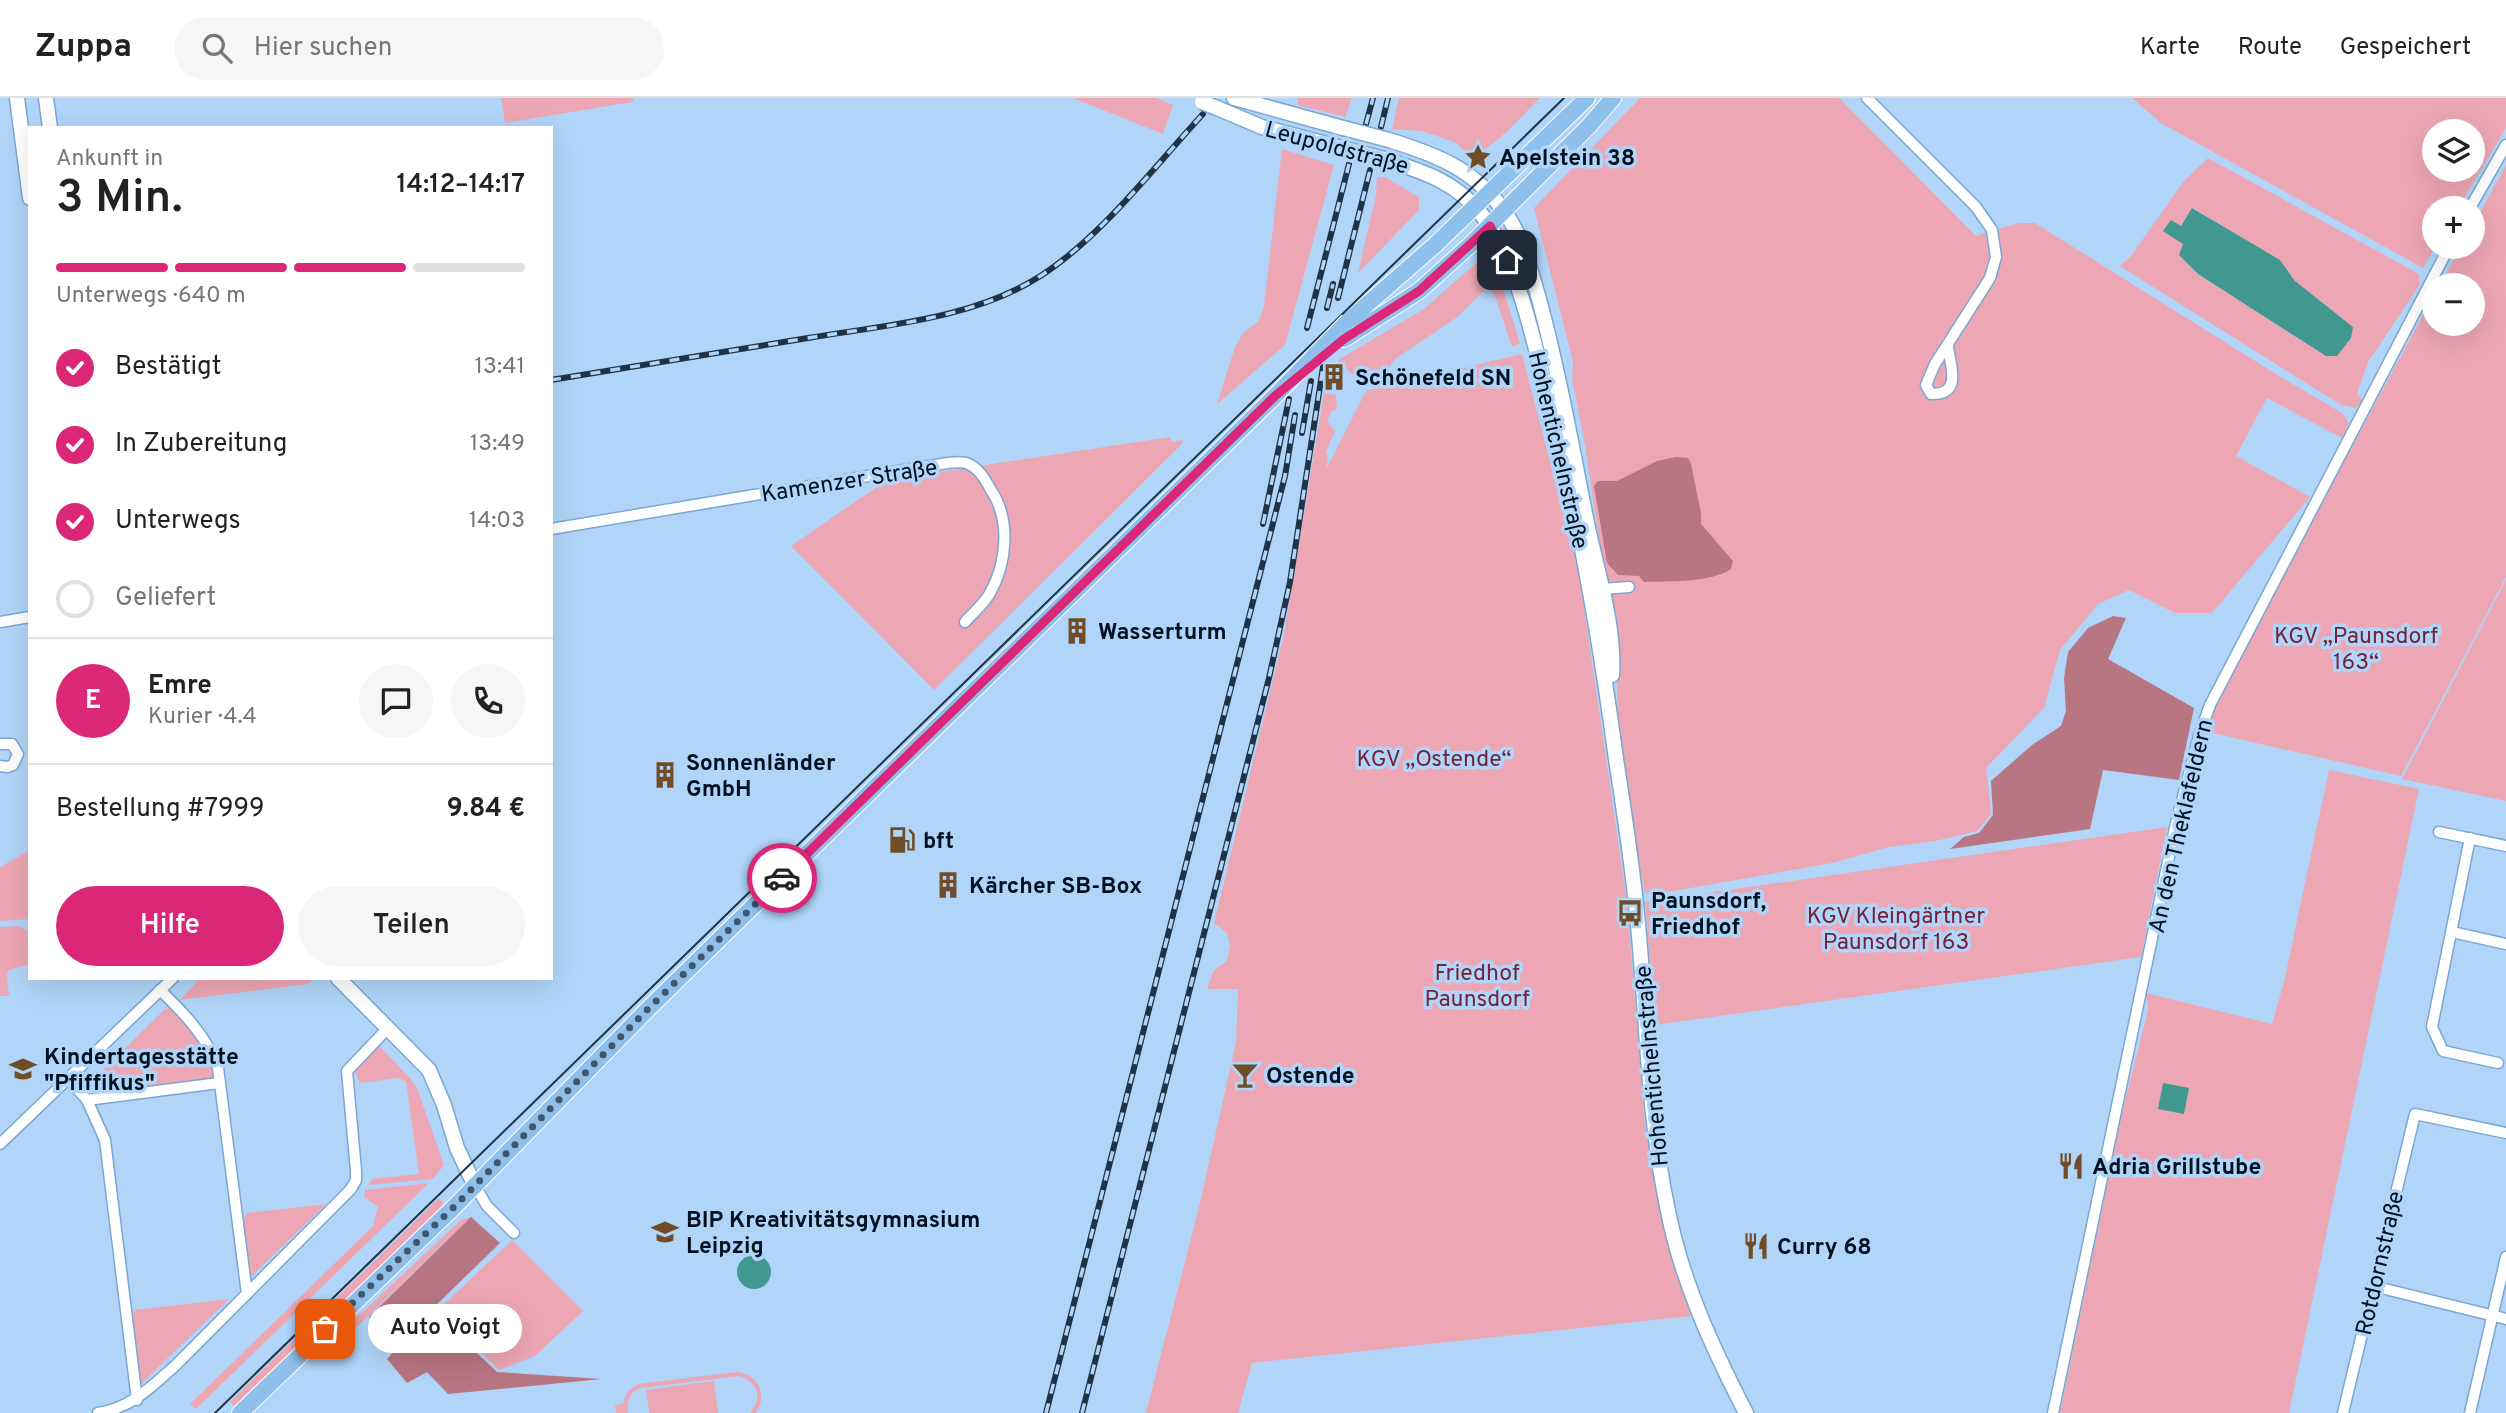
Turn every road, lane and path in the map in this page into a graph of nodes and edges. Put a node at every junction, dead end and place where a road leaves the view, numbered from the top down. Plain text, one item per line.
1 (17, 98) edge
2 (46, 98) edge
3 (1234, 98) edge
4 (1587, 98) edge
5 (1613, 98) edge
6 (1867, 98) edge
7 (1197, 100) edge
8 (50, 126) edge
9 (2506, 145) edge
10 (28, 183) edge
11 (1489, 193) junction
12 (2477, 196) edge
13 (1475, 206) junction
14 (1505, 211) junction
15 (1490, 226) junction
16 (2443, 259) edge
17 (1948, 347) dead end
18 (1273, 398) junction
19 (553, 529) edge
20 (1629, 587) dead end
21 (1602, 589) junction
22 (28, 617) edge
23 (0, 622) edge
24 (965, 622) dead end
25 (1610, 704) junction
26 (0, 744) edge
27 (0, 766) edge
28 (2439, 832) dead end
29 (2470, 838) junction
30 (2506, 846) edge
31 (2452, 932) junction
32 (2506, 944) edge
33 (171, 980) edge
34 (340, 980) edge
35 (160, 990) junction
36 (388, 1028) junction
37 (2498, 1063) dead end
38 (68, 1079) junction
39 (219, 1083) junction
40 (87, 1100) junction
41 (2506, 1133) edge
42 (0, 1144) edge
43 (475, 1186) junction
44 (514, 1233) dead end
45 (2506, 1257) edge
46 (2373, 1286) junction
47 (247, 1294) junction
48 (2492, 1315) junction
49 (2506, 1319) edge
50 (137, 1399) junction
51 (98, 1413) edge
52 (240, 1413) edge
53 (1746, 1413) edge
54 (2053, 1413) edge
55 (2343, 1413) edge
56 (2469, 1413) edge

1 - 10 main road
2 - 8 main road
3 - 11 main road, Leupoldstraße, bridge
4 - 11 main road
5 - 14 main road
6 - 17 street
7 - 13 main road, Leupoldstraße, bridge
9 - 12 street
11 - 13 main road
11 - 14 main road, Leupoldstraße
13 - 15 main road, Hohentichelnstraße
13 - 18 main road, bridge
14 - 15 main road
14 - 21 main road, Hohentichelnstraße
15 - 18 main road, bridge
15 - 25 main road, Hohentichelnstraße
16 - 54 street, An den Theklafeldern
18 - 43 main road
19 - 24 street, Kamenzer Straße
20 - 21 street
21 - 25 main road, Hohentichelnstraße
22 - 23 street
25 - 53 main road, Hohentichelnstraße
26 - 27 street
28 - 29 street
29 - 30 street
29 - 31 street
31 - 32 street
31 - 37 street
33 - 35 street
34 - 36 main road
35 - 38 street
35 - 39 street
36 - 43 main road
36 - 47 street
38 - 40 street
38 - 42 street
39 - 40 street
39 - 47 street
40 - 50 street
41 - 46 street, Rotdornstraße
43 - 44 street
43 - 52 main road
45 - 48 street
46 - 48 street
46 - 55 street, Rotdornstraße
47 - 50 street
48 - 49 street
48 - 56 street
50 - 51 street

